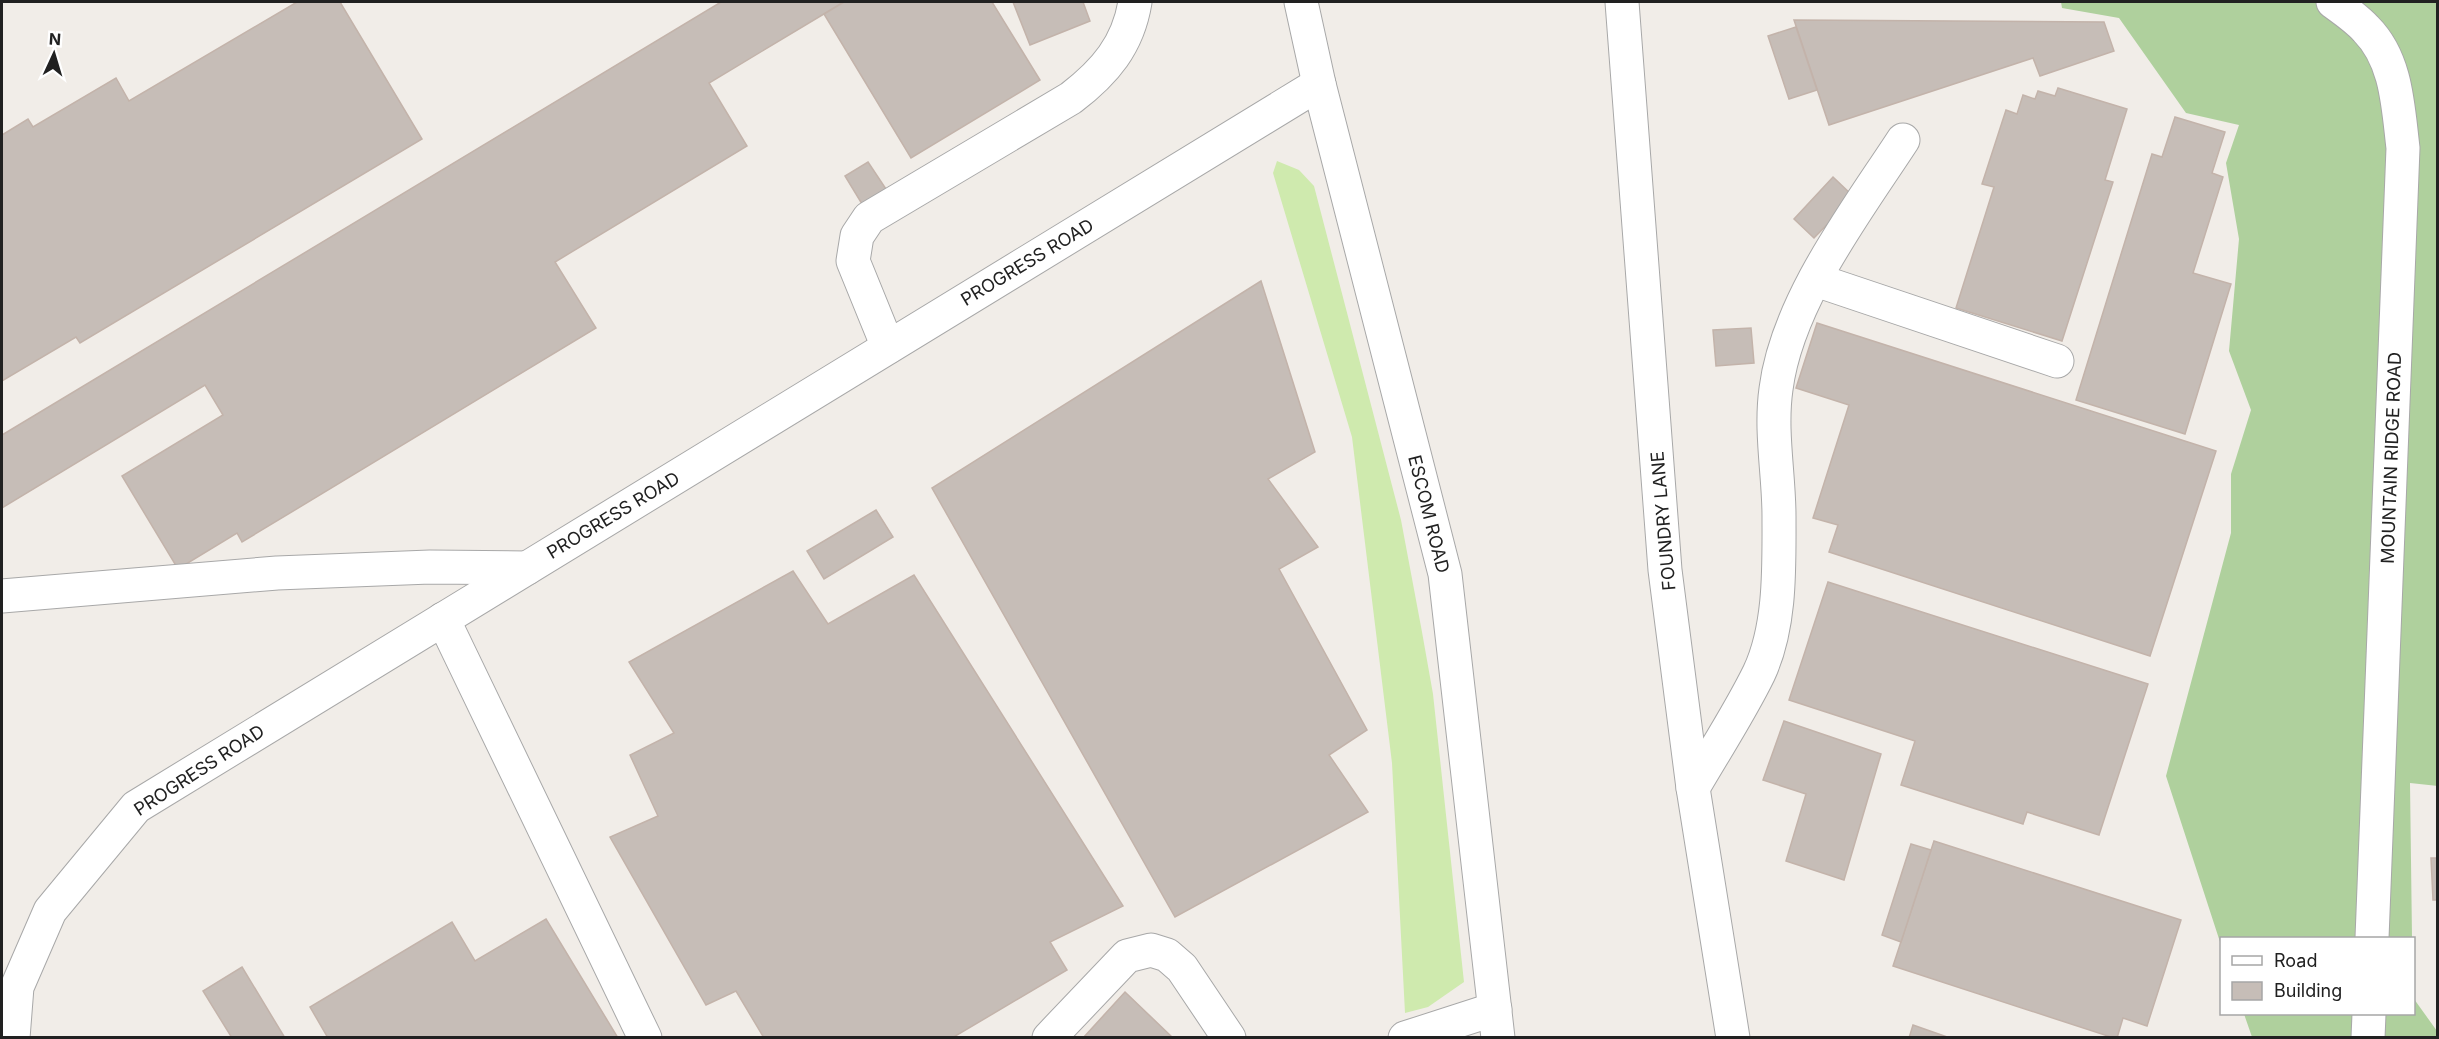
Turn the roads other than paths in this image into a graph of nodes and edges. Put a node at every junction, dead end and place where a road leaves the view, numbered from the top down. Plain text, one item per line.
1 (1135, 2) edge
2 (1301, 2) edge
3 (1623, 2) edge
4 (2333, 2) edge
5 (1319, 84) junction
6 (1903, 140) dead end
7 (1815, 280) junction
8 (888, 347) junction
9 (2057, 361) dead end
10 (527, 568) junction
11 (2, 596) edge
12 (443, 619) junction
13 (1693, 788) junction
14 (2372, 937) edge
15 (2369, 1015) edge
16 (1497, 1023) edge
17 (13, 1038) edge
18 (645, 1038) edge
19 (1049, 1038) edge
20 (1229, 1038) edge
21 (1405, 1038) edge
22 (1732, 1038) edge
23 (2368, 1038) edge

1 - 8 street
2 - 5 street, ESCOM ROAD
3 - 13 street, FOUNDRY LANE
4 - 14 street, MOUNTAIN RIDGE ROAD
5 - 8 street, PROGRESS ROAD
5 - 16 street, ESCOM ROAD
6 - 7 street
7 - 9 street
7 - 13 street
8 - 10 street, PROGRESS ROAD
10 - 11 street
10 - 12 street, PROGRESS ROAD
12 - 17 street, PROGRESS ROAD
12 - 18 street
13 - 22 street, FOUNDRY LANE
15 - 23 street
16 - 21 street
19 - 20 street

